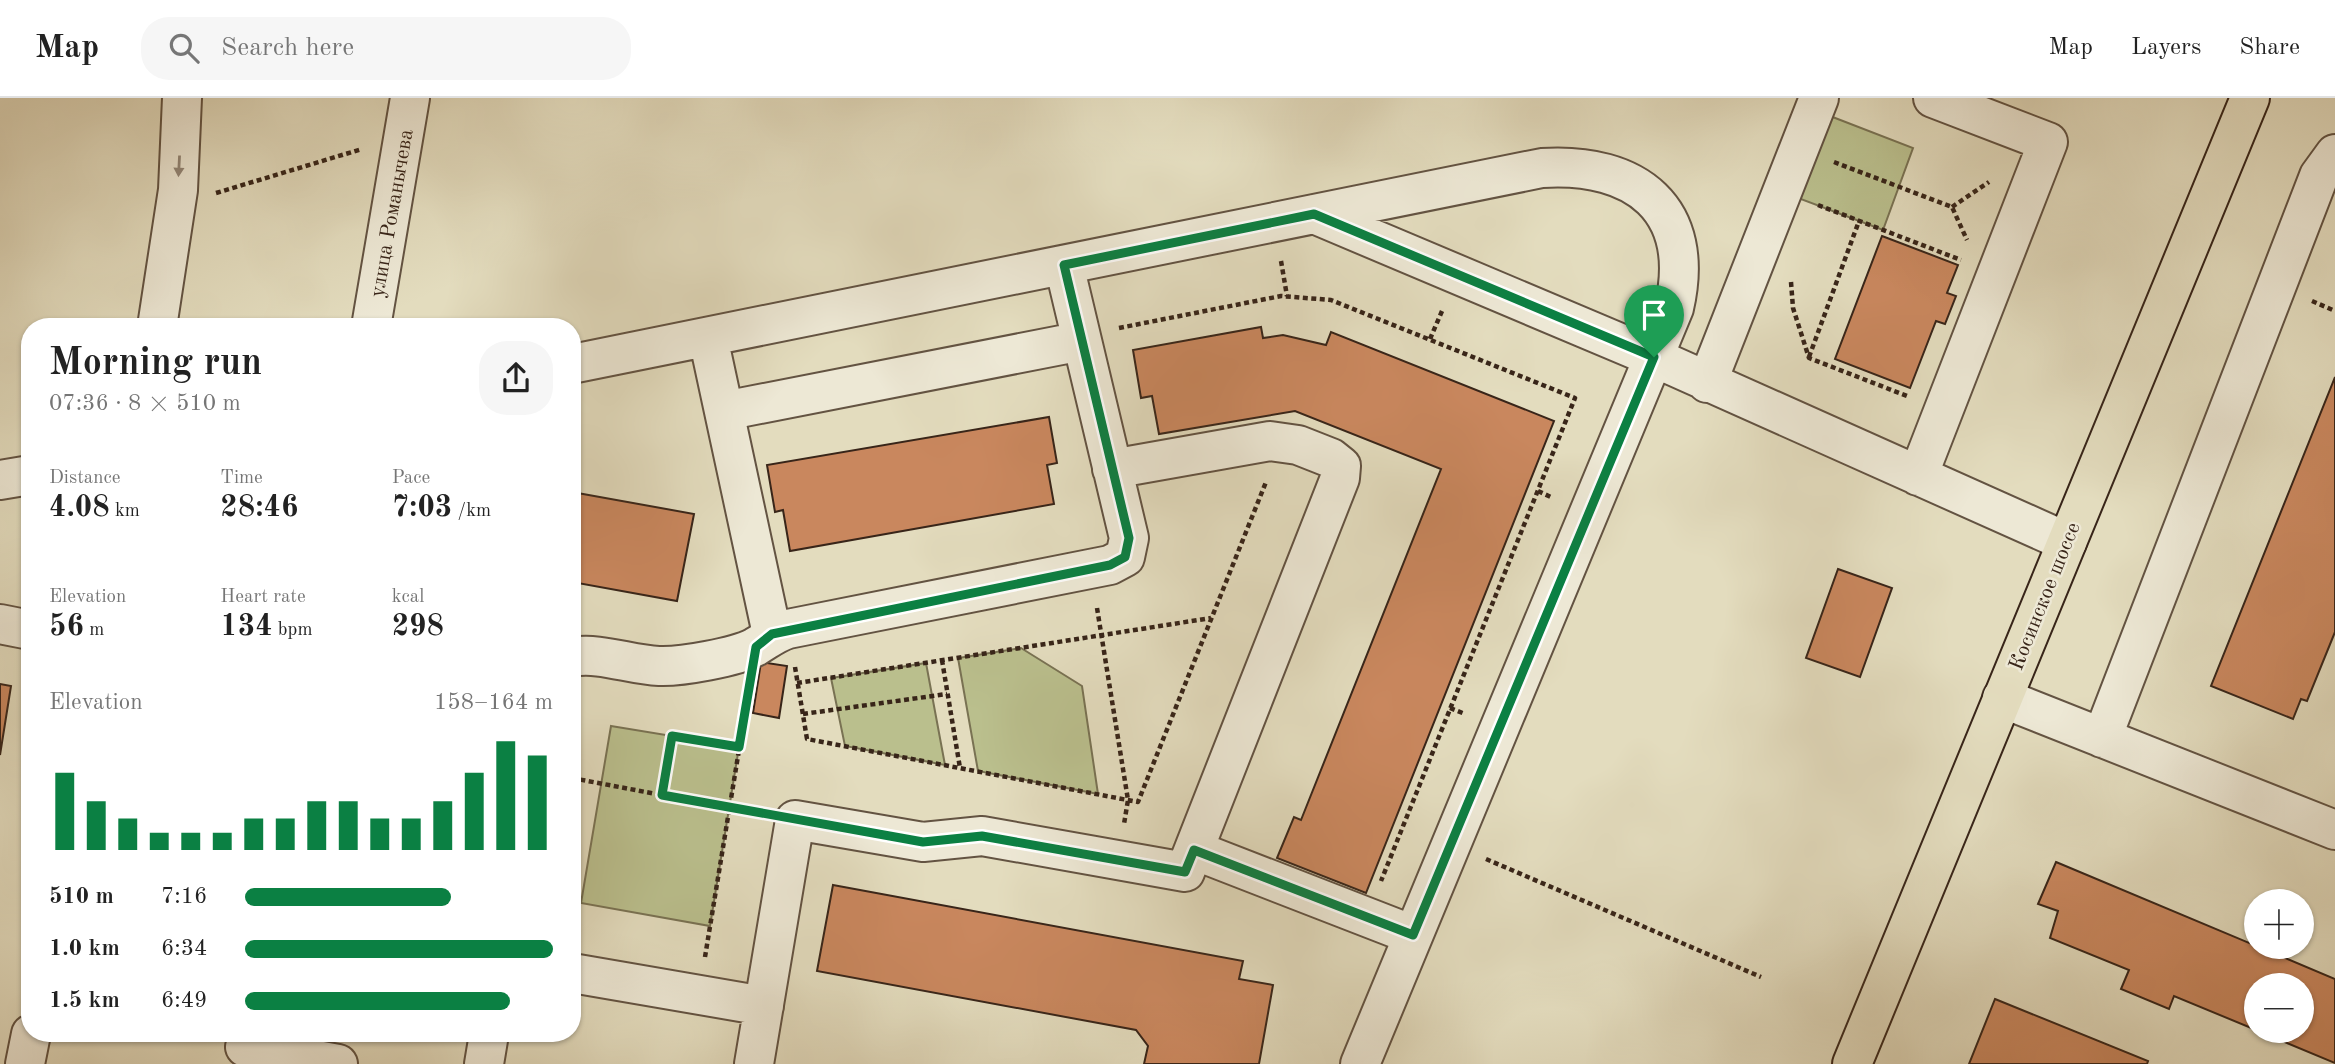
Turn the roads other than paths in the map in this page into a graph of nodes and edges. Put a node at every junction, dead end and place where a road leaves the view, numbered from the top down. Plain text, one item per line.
1 (182, 98) edge
2 (411, 98) edge
3 (1819, 98) edge
4 (1933, 98) edge
5 (2244, 108) edge
6 (2335, 154) edge
7 (1314, 214) junction
8 (1064, 265) junction
9 (158, 318) edge
10 (373, 318) edge
11 (708, 337) junction
12 (1081, 338) junction
13 (1654, 357) junction
14 (581, 362) edge
15 (1707, 383) junction
16 (724, 411) junction
17 (1112, 469) junction
18 (21, 476) edge
19 (1918, 476) junction
20 (0, 480) edge
21 (2067, 542) junction
22 (0, 624) edge
23 (21, 628) edge
24 (772, 636) junction
25 (581, 655) edge
26 (2002, 698) junction
27 (2102, 738) junction
28 (2334, 825) edge
29 (1194, 850) junction
30 (1413, 935) junction
31 (581, 975) edge
32 (764, 1006) junction
33 (29, 1042) edge
34 (488, 1042) edge
35 (245, 1048) edge
36 (25, 1064) edge
37 (338, 1064) edge
38 (484, 1064) edge
39 (754, 1064) edge
40 (1360, 1064) edge
41 (1852, 1064) edge

1 -> 9 street
2 - 10 street, улица Романычева
3 - 15 street
4 - 19 street
5 - 21 main road, Косинское шоссе
6 - 27 street
7 - 8 street
7 - 13 street
7 - 13 street
8 - 11 street
8 - 12 street
11 - 14 street
11 - 16 street
12 - 16 street
12 - 17 street
13 - 15 street
13 - 30 street
15 - 19 street
16 - 24 street
17 - 24 street
17 - 29 street
18 - 20 street
19 - 21 street
21 - 26 main road, Косинское шоссе
22 - 23 street
24 - 25 street
26 - 27 street
26 - 41 main road, Косинское шоссе
27 - 28 street
29 - 30 street
29 - 32 street
30 - 40 street
31 - 32 street
32 - 39 street
33 - 36 street
34 - 38 street
35 - 37 street

